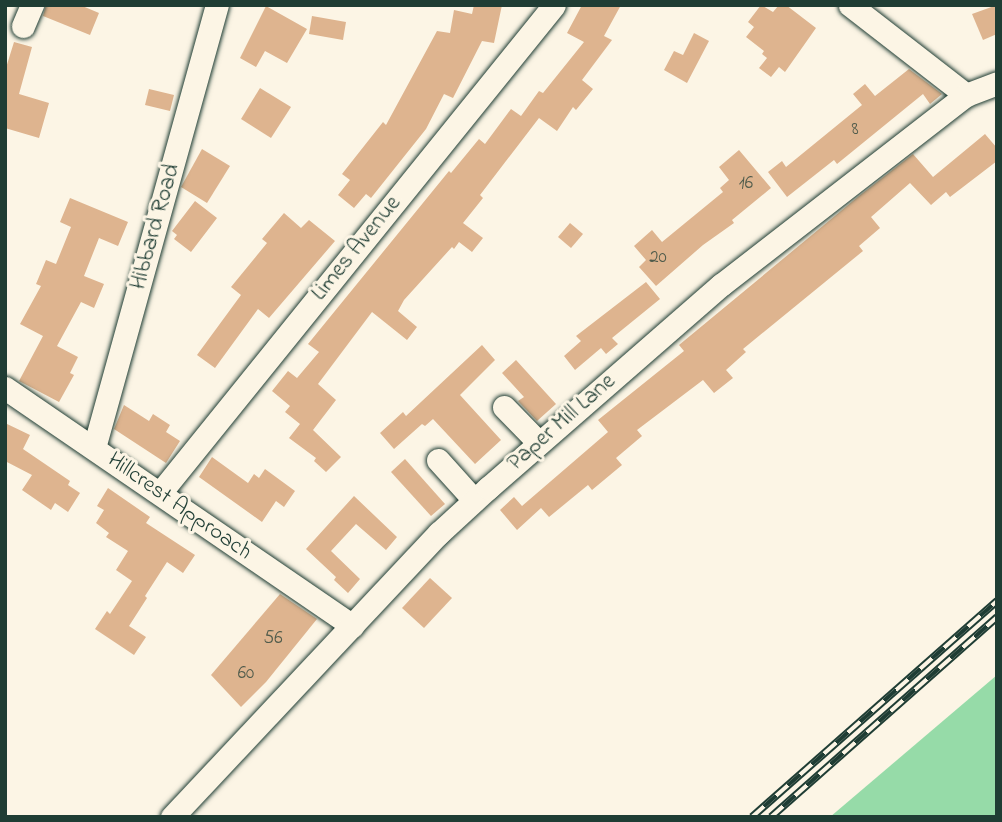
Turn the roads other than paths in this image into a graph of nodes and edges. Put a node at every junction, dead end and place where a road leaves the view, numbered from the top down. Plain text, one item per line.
1 (217, 5) edge
2 (554, 5) edge
3 (850, 5) edge
4 (997, 83) edge
5 (966, 95) junction
6 (5, 388) edge
7 (503, 407) dead end
8 (538, 443) junction
9 (94, 448) junction
10 (438, 460) dead end
11 (160, 493) junction
12 (474, 500) junction
13 (352, 626) junction
14 (172, 817) edge

1 - 9 street, Hibbard Road
2 - 11 street, Limes Avenue
3 - 5 street
4 - 5 street, Paper Mill Lane
5 - 8 street, Paper Mill Lane
6 - 9 street, Hillcrest Approach
7 - 8 street
8 - 12 street, Paper Mill Lane
9 - 11 street, Hillcrest Approach
10 - 12 street
11 - 13 street, Hillcrest Approach
12 - 13 street, Paper Mill Lane
13 - 14 street, Paper Mill Lane

